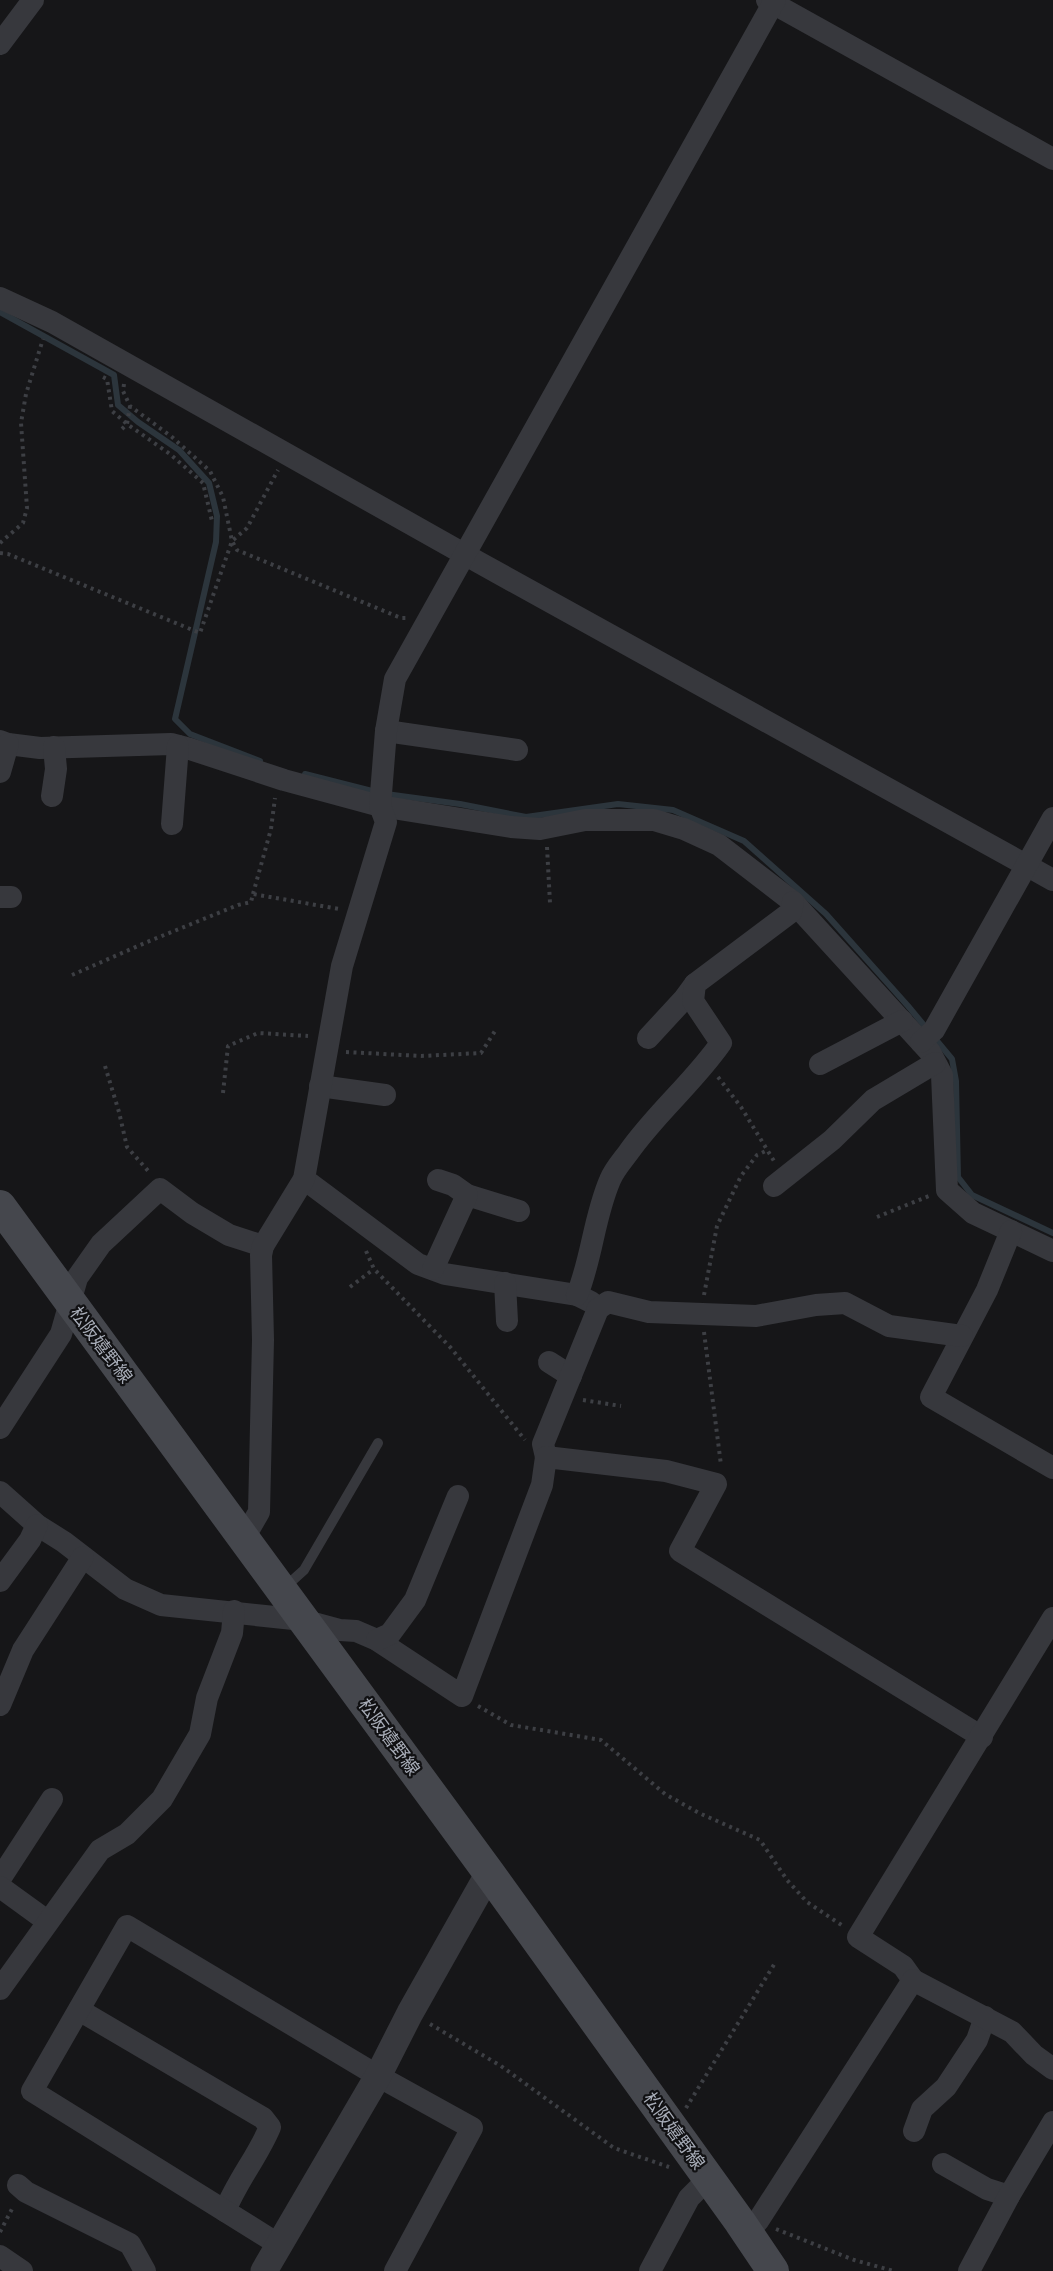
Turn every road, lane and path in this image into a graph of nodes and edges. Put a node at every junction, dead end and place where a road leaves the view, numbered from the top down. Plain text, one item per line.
1 (33, 0) edge
2 (771, 1) edge
3 (0, 44) edge
4 (1053, 159) edge
5 (0, 298) edge
6 (47, 331) junction
7 (51, 345) dead end
8 (128, 364) junction
9 (98, 374) dead end
10 (130, 406) junction
11 (127, 424) junction
12 (122, 429) dead end
13 (288, 454) junction
14 (212, 521) dead end
15 (232, 541) junction
16 (0, 543) edge
17 (0, 553) edge
18 (466, 554) junction
19 (428, 620) junction
20 (386, 731) junction
21 (4, 743) edge
22 (178, 746) junction
23 (54, 747) junction
24 (517, 750) dead end
25 (0, 772) edge
26 (280, 778) junction
27 (52, 796) dead end
28 (380, 806) junction
29 (1053, 818) edge
30 (172, 824) dead end
31 (546, 828) junction
32 (1027, 866) junction
33 (1053, 880) edge
34 (253, 894) junction
35 (793, 902) junction
36 (550, 903) dead end
37 (358, 913) junction
38 (72, 975) dead end
39 (695, 984) junction
40 (902, 1021) junction
41 (648, 1038) dead end
42 (921, 1042) junction
43 (707, 1063) junction
44 (935, 1063) junction
45 (820, 1064) dead end
46 (105, 1066) dead end
47 (320, 1086) junction
48 (385, 1095) dead end
49 (304, 1179) junction
50 (438, 1180) dead end
51 (779, 1182) joint
52 (160, 1189) junction
53 (947, 1190) junction
54 (467, 1195) junction
55 (0, 1206) edge
56 (519, 1211) dead end
57 (877, 1217) dead end
58 (1011, 1232) junction
59 (263, 1246) junction
60 (365, 1250) dead end
61 (1053, 1251) edge
62 (374, 1269) junction
63 (433, 1269) junction
64 (505, 1283) junction
65 (350, 1287) dead end
66 (577, 1295) junction
67 (69, 1302) junction
68 (602, 1307) junction
69 (507, 1321) dead end
70 (962, 1336) junction
71 (549, 1362) dead end
72 (568, 1383) junction
73 (621, 1406) dead end
74 (0, 1428) edge
75 (378, 1443) dead end
76 (546, 1457) junction
77 (1053, 1468) edge
78 (0, 1492) edge
79 (458, 1496) dead end
80 (36, 1525) junction
81 (244, 1538) junction
82 (83, 1557) junction
83 (0, 1581) edge
84 (281, 1590) junction
85 (234, 1611) junction
86 (1053, 1618) edge
87 (303, 1620) junction
88 (377, 1640) junction
89 (462, 1696) junction
90 (0, 1705) edge
91 (982, 1737) junction
92 (52, 1799) dead end
93 (489, 1873) junction
94 (0, 1879) edge
95 (0, 1887) edge
96 (47, 1921) junction
97 (858, 1937) junction
98 (913, 1980) junction
99 (0, 1989) edge
100 (79, 2010) junction
101 (985, 2017) junction
102 (1053, 2069) edge
103 (378, 2076) junction
104 (1053, 2122) edge
105 (914, 2131) dead end
106 (943, 2164) dead end
107 (708, 2179) junction
108 (18, 2185) dead end
109 (1009, 2196) junction
110 (225, 2211) junction
111 (759, 2221) joint
112 (278, 2244) junction
113 (0, 2256) edge
114 (764, 2267) edge
115 (22, 2271) edge
116 (145, 2271) edge
117 (264, 2271) edge
118 (395, 2271) edge
119 (650, 2271) edge
120 (894, 2271) edge
121 (969, 2271) edge

1 - 3 street
2 - 4 street
2 - 18 street
5 - 6 street
6 - 7 path
6 - 8 street
6 - 16 path
8 - 10 path
8 - 13 street
9 - 11 path
10 - 11 path
10 - 15 path
11 - 12 path
11 - 14 path
13 - 15 path
13 - 18 street
15 - 17 path
15 - 19 path
18 - 19 street
18 - 32 street
19 - 20 street
20 - 24 street
20 - 28 street
21 - 23 street
21 - 25 street
22 - 23 street
22 - 26 street
22 - 30 street
23 - 27 street
26 - 28 street
26 - 34 path
28 - 31 street
28 - 37 street
29 - 32 street
31 - 35 street
31 - 36 path
32 - 33 street
32 - 42 street
34 - 37 path
34 - 38 path
35 - 39 street
35 - 40 street
37 - 47 street
39 - 41 street
39 - 43 street
40 - 42 street
40 - 45 street
42 - 44 street
43 - 51 path
43 - 66 street
44 - 51 street
44 - 53 street
46 - 52 path
47 - 48 street
47 - 49 street
49 - 59 street
49 - 63 street
50 - 54 street
52 - 59 street
52 - 67 street
53 - 57 path
53 - 58 street
54 - 56 street
54 - 63 street
55 - 67 main road, 松阪嬉野線
58 - 61 street
58 - 70 street
59 - 81 street
60 - 62 path
62 - 65 path
62 - 76 path
63 - 64 street
64 - 66 street
64 - 69 street
66 - 68 street
67 - 74 street
67 - 81 main road, 松阪嬉野線
68 - 70 street
68 - 72 street
70 - 77 street
71 - 72 street
72 - 73 path
72 - 76 street
75 - 84 lane
76 - 89 street
76 - 91 street
78 - 80 street
79 - 88 street
80 - 82 street
80 - 83 street
81 - 84 main road, 松阪嬉野線
82 - 85 street
82 - 90 street
84 - 87 main road, 松阪嬉野線
85 - 87 street
85 - 96 street
86 - 91 street
87 - 88 street
87 - 93 main road, 松阪嬉野線
88 - 89 street
89 - 97 path
91 - 97 street
92 - 94 street
93 - 103 street
93 - 107 main road, 松阪嬉野線
95 - 96 street
96 - 99 street
97 - 98 street
98 - 101 street
98 - 111 street
100 - 103 street
100 - 110 street
100 - 110 street
101 - 102 street
101 - 105 street
103 - 112 street
103 - 118 street
104 - 109 street
106 - 109 street
107 - 114 main road, 松阪嬉野線
107 - 119 street
108 - 116 street
109 - 121 street
110 - 112 street
111 - 120 path
112 - 117 street
113 - 115 street

